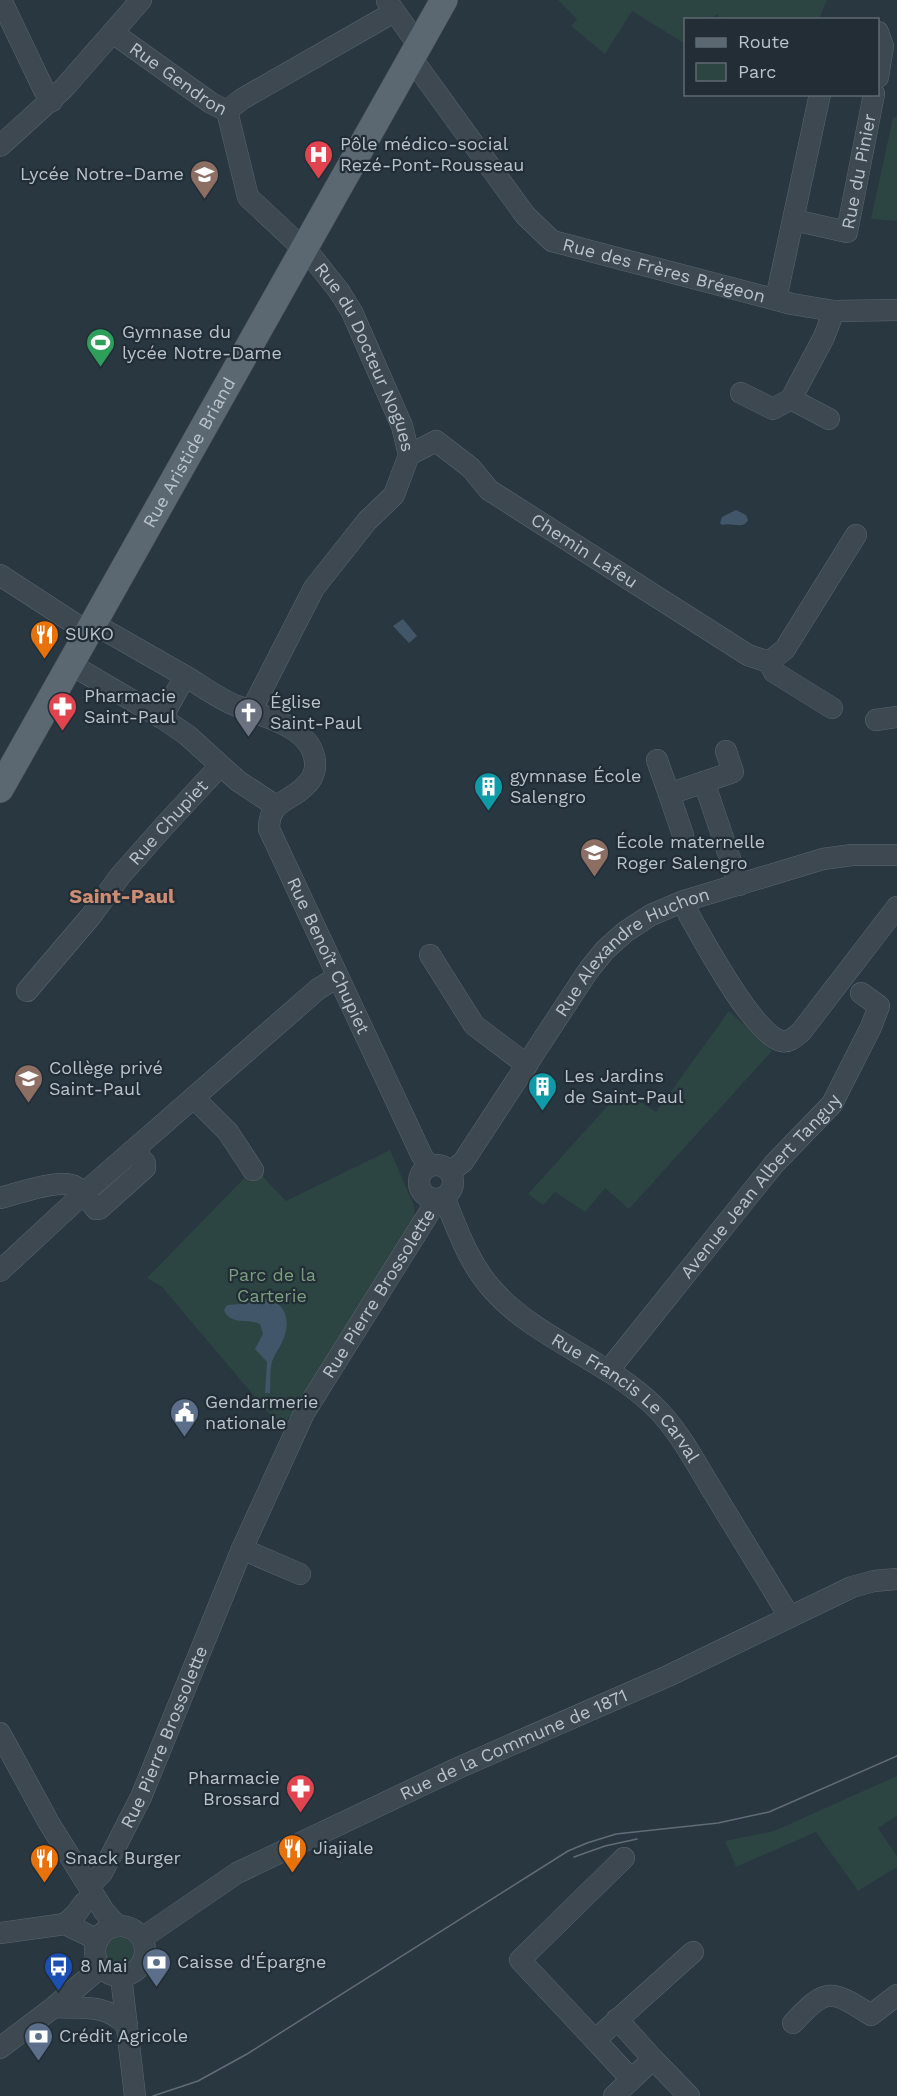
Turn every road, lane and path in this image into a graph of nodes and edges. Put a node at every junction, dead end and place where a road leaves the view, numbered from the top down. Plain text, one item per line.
1 (1, 0) edge
2 (444, 0) edge
3 (139, 1) edge
4 (390, 6) edge
5 (113, 33) junction
6 (879, 35) edge
7 (416, 52) junction
8 (879, 71) edge
9 (820, 96) edge
10 (874, 96) edge
11 (52, 101) junction
12 (227, 111) junction
13 (0, 146) edge
14 (794, 220) junction
15 (304, 250) junction
16 (776, 299) junction
17 (897, 310) edge
18 (834, 311) junction
19 (741, 393) dead end
20 (791, 399) junction
21 (829, 419) dead end
22 (409, 455) junction
23 (856, 535) dead end
24 (0, 575) edge
25 (91, 628) junction
26 (769, 662) junction
27 (70, 664) junction
28 (185, 676) junction
29 (832, 708) dead end
30 (251, 711) junction
31 (162, 718) junction
32 (726, 751) dead end
33 (657, 760) dead end
34 (220, 766) junction
35 (704, 782) junction
36 (0, 789) edge
37 (669, 794) junction
38 (276, 806) junction
39 (683, 835) dead end
40 (897, 855) edge
41 (739, 885) junction
42 (684, 901) junction
43 (897, 907) edge
44 (430, 955) dead end
45 (338, 977) junction
46 (27, 991) dead end
47 (861, 993) dead end
48 (527, 1065) junction
49 (194, 1098) junction
50 (440, 1169) junction
51 (253, 1170) dead end
52 (83, 1194) junction
53 (0, 1198) edge
54 (440, 1198) junction
55 (0, 1271) edge
56 (608, 1371) junction
57 (242, 1549) junction
58 (300, 1574) dead end
59 (897, 1579) edge
60 (789, 1617) junction
61 (0, 1733) edge
62 (624, 1858) dead end
63 (87, 1894) junction
64 (65, 1924) junction
65 (0, 1933) edge
66 (105, 1934) junction
67 (142, 1938) junction
68 (693, 1952) dead end
69 (101, 1967) junction
70 (121, 1976) junction
71 (897, 1995) edge
72 (54, 2007) junction
73 (617, 2019) junction
74 (793, 2023) dead end
75 (127, 2025) junction
76 (595, 2040) junction
77 (2, 2044) edge
78 (653, 2059) junction
79 (631, 2079) junction
80 (135, 2096) edge
81 (614, 2096) edge
82 (688, 2096) edge

1 - 11 street
2 - 7 main road, Rue Aristide Briand
3 - 5 street
4 - 7 street, Rue des Frères Brégeon
4 - 12 street
5 - 11 street
5 - 12 street, Rue Gendron
6 - 8 street
7 - 15 main road, Rue Aristide Briand
7 - 16 street, Rue des Frères Brégeon
9 - 14 street
10 - 14 street, Rue du Pinier
11 - 13 street
12 - 15 street, Rue Gendron
14 - 16 street
15 - 22 street, Rue du Docteur Nogues
15 - 25 main road, Rue Aristide Briand
16 - 18 street, Rue des Frères Brégeon
17 - 18 street, Rue des Frères Brégeon
18 - 20 street
19 - 20 street
20 - 21 street
22 - 26 street, Chemin Lafeu
22 - 30 street, Rue du Docteur Nogues
23 - 26 street
24 - 25 street
25 - 27 main road, Rue Aristide Briand
25 - 28 street
26 - 29 street, Chemin Lafeu
27 - 31 street
27 - 36 main road, Rue Aristide Briand
28 - 30 street
28 - 31 street
30 - 38 street
31 - 34 street
32 - 35 street
33 - 37 street
34 - 38 street
34 - 46 street, Rue Chupiet
35 - 37 street
35 - 41 street
37 - 39 street
38 - 45 street, Rue Benoît Chupiet
40 - 41 street, Rue Alexandre Huchon
41 - 42 street, Rue Alexandre Huchon
42 - 43 street
42 - 48 street, Rue Alexandre Huchon
44 - 48 street
45 - 49 street
45 - 50 street, Rue Benoît Chupiet
47 - 56 street, Avenue Jean Albert Tanguy
48 - 50 street, Rue Alexandre Huchon
49 - 51 street
49 - 52 street
50 - 54 street
50 - 54 street
52 - 53 street
52 - 55 street
54 - 56 street, Rue Francis Le Carval
54 - 57 street, Rue Pierre Brossolette
56 - 60 street, Rue Francis Le Carval
57 - 58 street
57 - 63 street, Rue Pierre Brossolette
59 - 60 street, Rue de la Commune de 1871
60 - 67 street, Rue de la Commune de 1871
61 - 63 street
62 - 76 street
63 - 64 street
63 - 66 street
64 - 65 street
64 - 66 street
66 - 67 street
66 - 69 street
67 - 70 street
68 - 73 street
69 - 70 street
69 - 72 street
70 - 75 street
71 - 74 street
72 - 75 street
72 - 77 street
73 - 76 street
73 - 78 street
75 - 80 street
76 - 79 street
78 - 79 street
78 - 82 street
79 - 81 street

